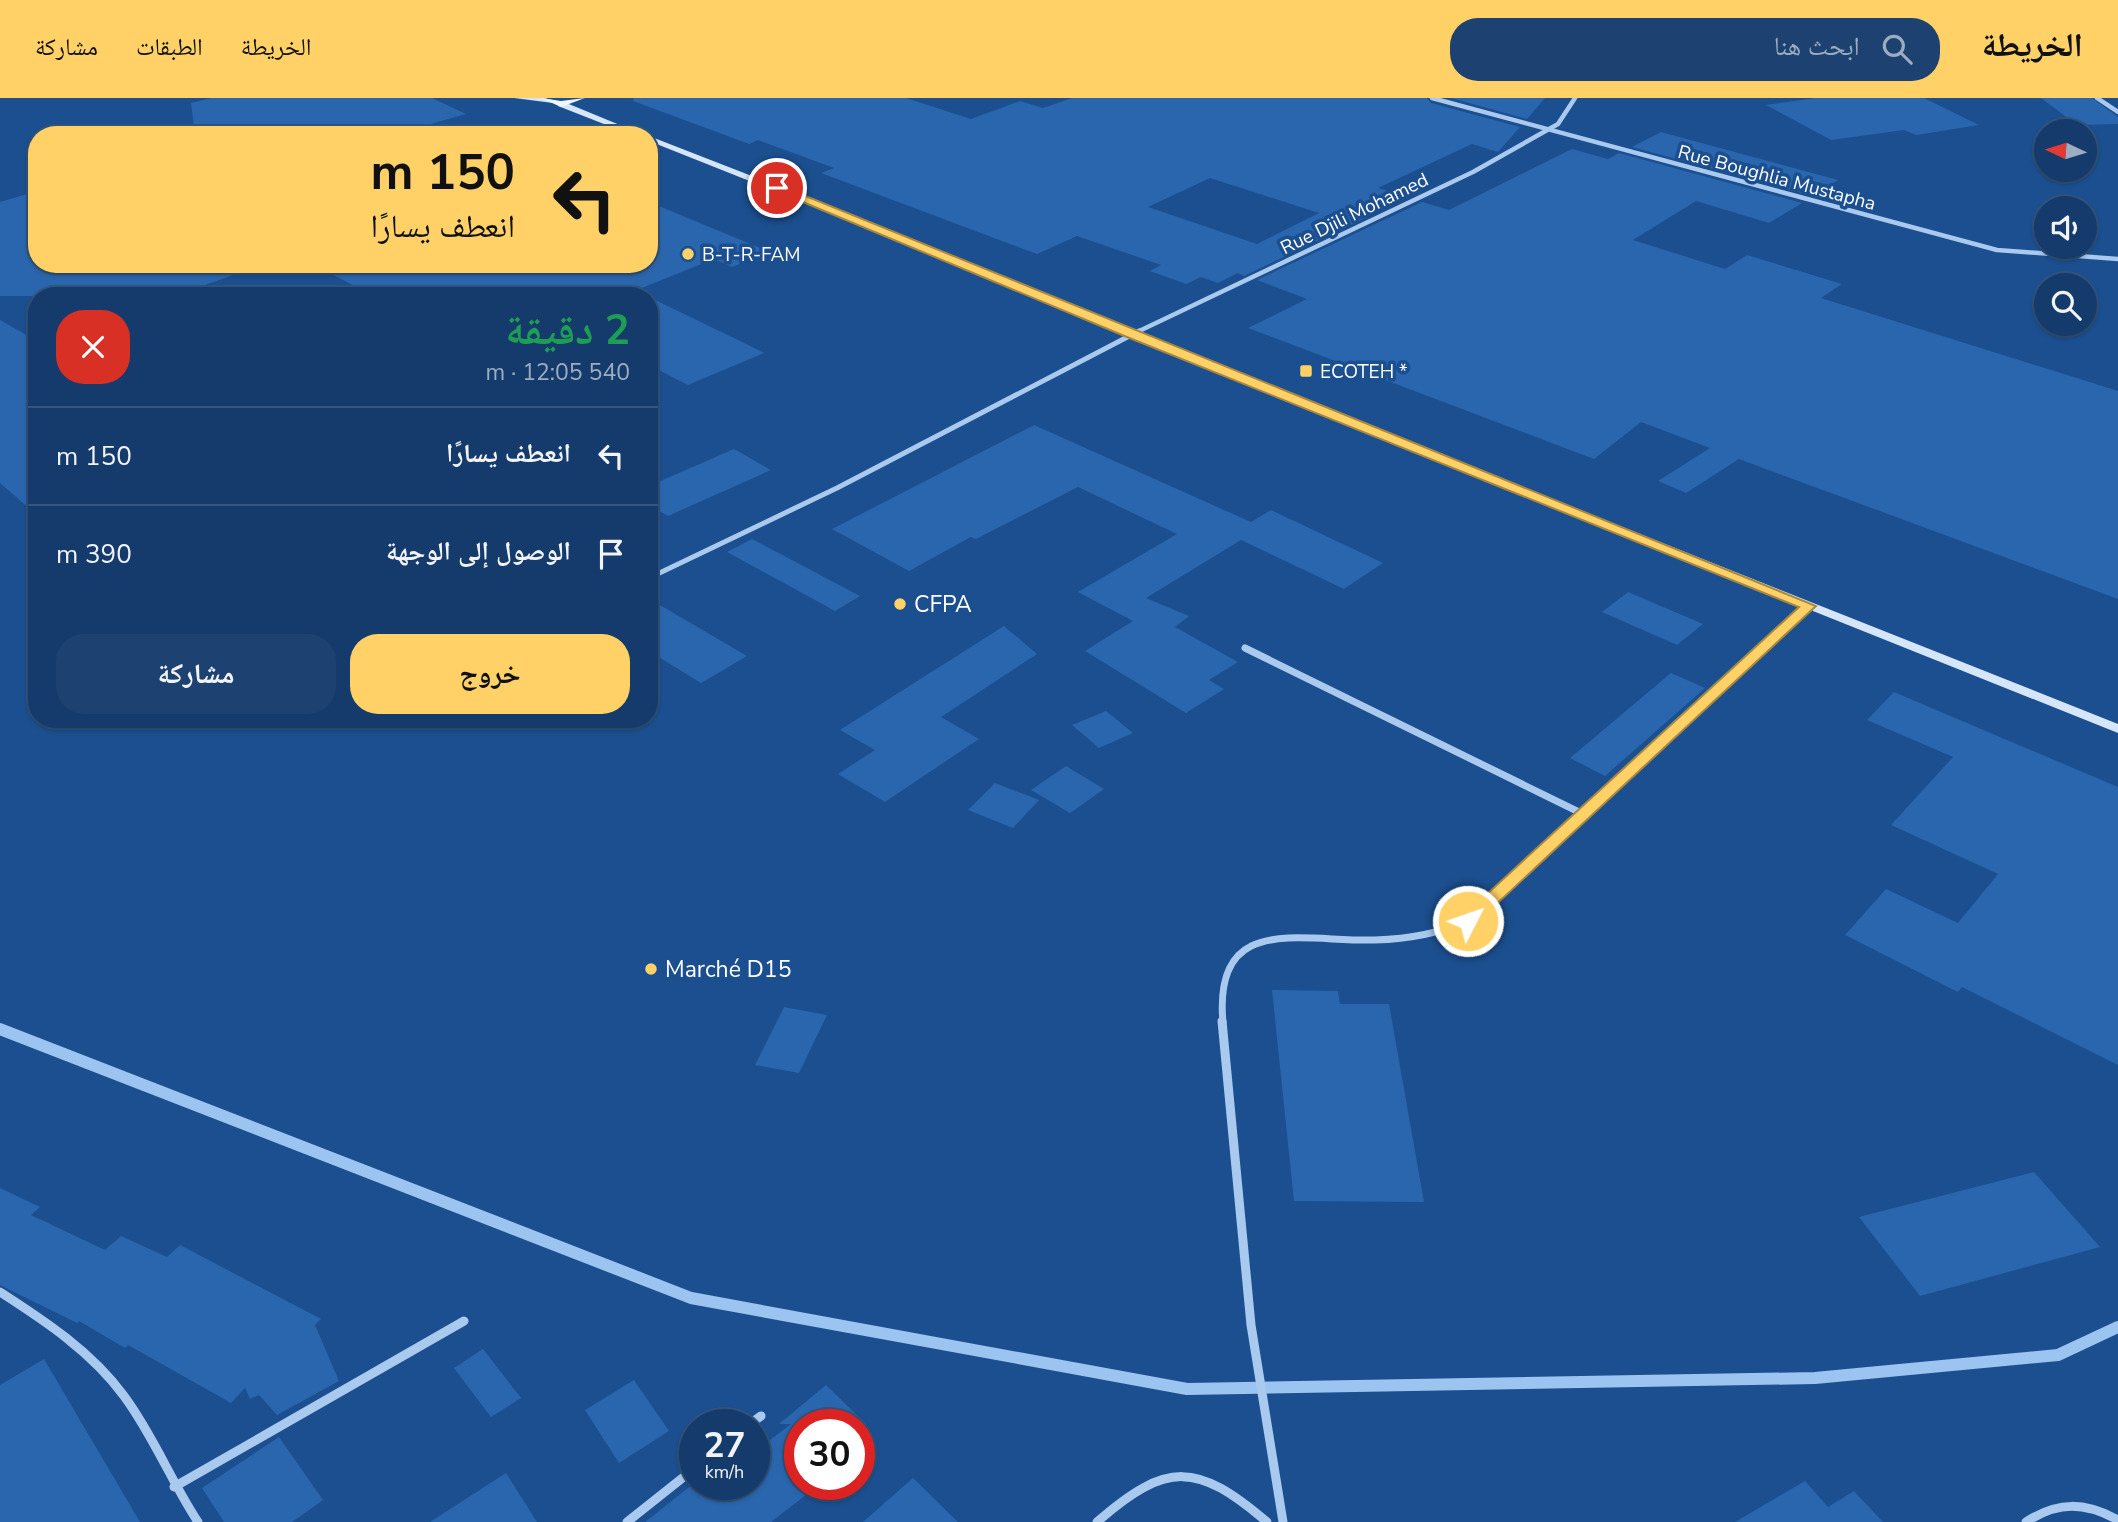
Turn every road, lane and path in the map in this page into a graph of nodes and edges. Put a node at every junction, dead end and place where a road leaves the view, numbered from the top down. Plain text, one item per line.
1 (519, 98) edge
2 (580, 98) edge
3 (1432, 98) edge
4 (1575, 98) edge
5 (2097, 98) edge
6 (554, 101) edge
7 (2118, 112) edge
8 (617, 126) edge
9 (1549, 130) junction
10 (658, 142) edge
11 (2118, 259) edge
12 (1131, 335) junction
13 (658, 574) edge
14 (1809, 606) junction
15 (1245, 648) dead end
16 (2118, 729) edge
17 (1585, 815) junction
18 (0, 1292) edge
19 (464, 1321) dead end
20 (679, 1481) edge
21 (174, 1487) junction
22 (2118, 1520) edge
23 (198, 1522) edge
24 (627, 1522) edge
25 (1097, 1522) edge
26 (1267, 1522) edge
27 (1283, 1522) edge
28 (2026, 1522) edge

1 - 6 main road
2 - 6 main road
3 - 9 street, Rue Boughlia Mustapha
4 - 9 street, Rue Djili Mohamed
5 - 7 street
6 - 8 main road
9 - 11 street, Rue Boughlia Mustapha
9 - 12 street, Rue Djili Mohamed
10 - 12 main road
12 - 13 street, Rue Djili Mohamed
12 - 14 main road
14 - 16 main road
14 - 17 street
15 - 17 street
17 - 27 street
18 - 21 street
19 - 21 street
20 - 24 street
21 - 23 street
22 - 28 street
25 - 26 street

